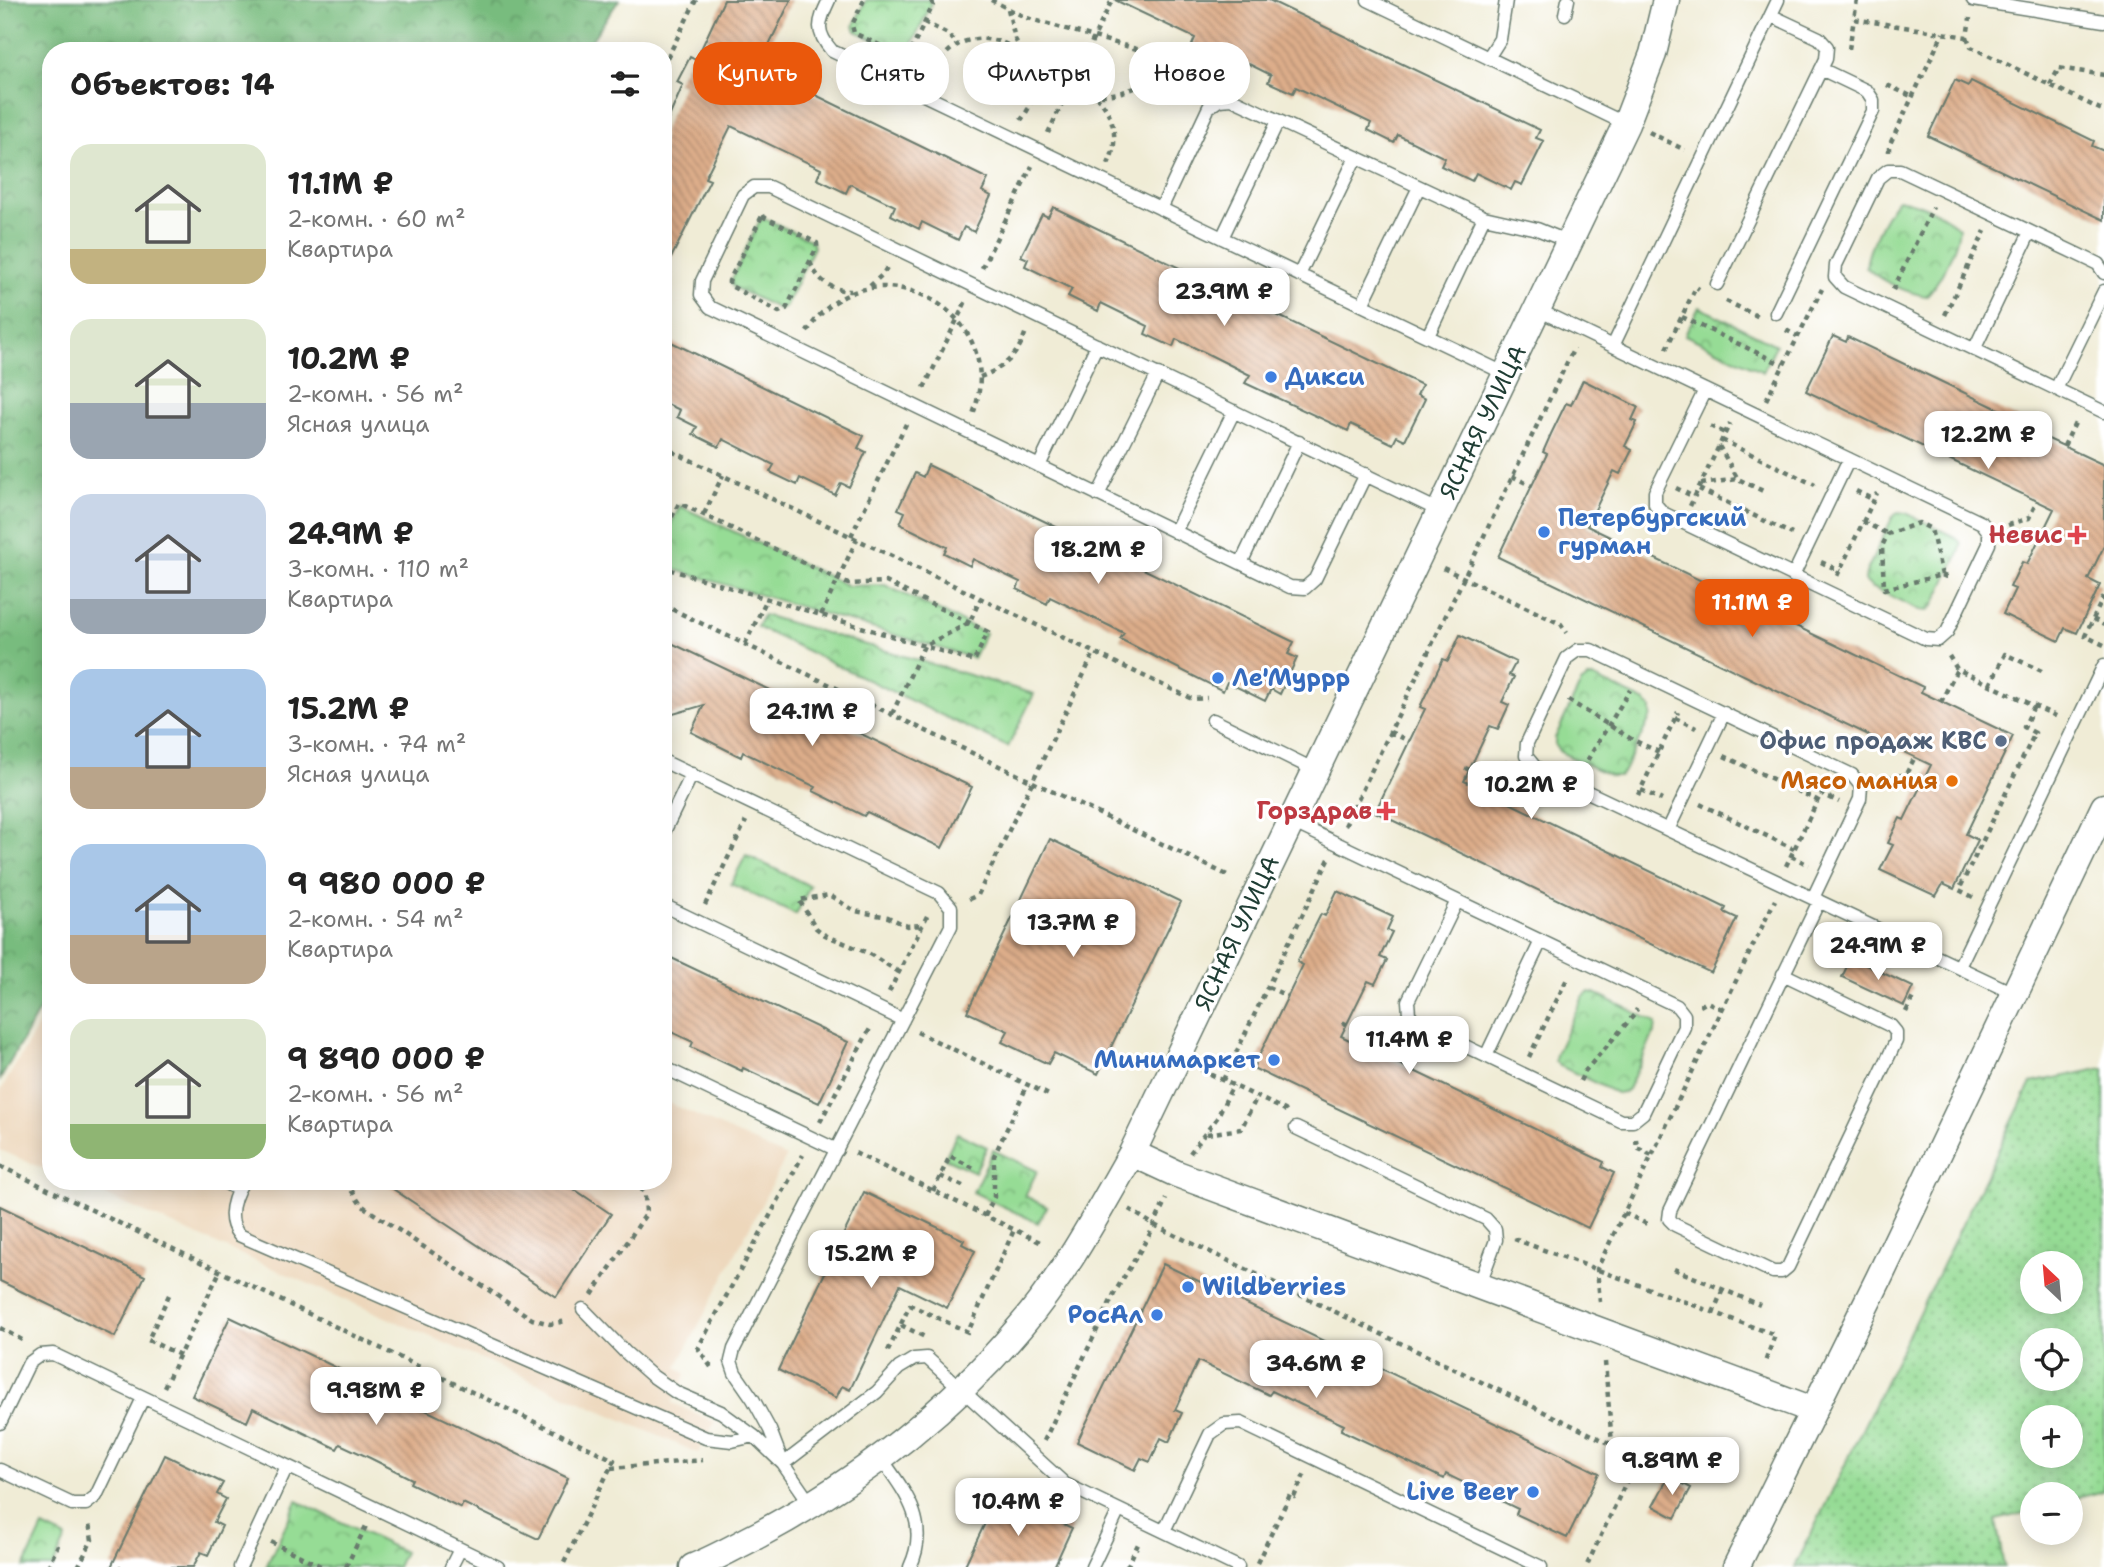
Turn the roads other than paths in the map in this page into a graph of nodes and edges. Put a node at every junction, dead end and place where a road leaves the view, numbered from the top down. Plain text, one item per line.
1 (829, 0) edge
2 (1368, 0) edge
3 (1506, 0) edge
4 (1568, 0) edge
5 (1666, 0) edge
6 (1778, 0) edge
7 (1972, 6) edge
8 (1565, 13) dead end
9 (1772, 16) junction
10 (2104, 21) edge
11 (1488, 58) junction
12 (1821, 69) junction
13 (1278, 121) junction
14 (1635, 127) junction
15 (1356, 157) junction
16 (1419, 187) junction
17 (1161, 209) junction
18 (1484, 217) junction
19 (2030, 232) junction
20 (1222, 238) junction
21 (1569, 242) junction
22 (2104, 273) edge
23 (1299, 275) junction
24 (1717, 284) dead end
25 (2104, 291) edge
26 (1362, 305) junction
27 (1536, 309) junction
28 (1774, 318) road end
29 (1428, 336) junction
30 (1097, 345) junction
31 (1613, 346) junction
32 (1974, 349) junction
33 (1158, 374) junction
34 (1506, 374) junction
35 (2056, 389) junction
36 (1704, 390) junction
37 (1234, 411) junction
38 (2104, 412) edge
39 (1299, 442) junction
40 (1849, 459) junction
41 (1039, 466) junction
42 (1366, 474) junction
43 (1098, 495) junction
44 (1440, 510) junction
45 (1175, 532) junction
46 (1241, 564) junction
47 (1793, 576) junction
48 (2104, 666) edge
49 (1724, 713) junction
50 (1213, 720) dead end
51 (672, 765) edge
52 (1315, 770) junction
53 (692, 775) junction
54 (2104, 807) edge
55 (672, 816) edge
56 (1290, 821) junction
57 (1668, 830) junction
58 (1816, 900) junction
59 (1457, 901) junction
60 (672, 909) edge
61 (1541, 941) junction
62 (1959, 967) junction
63 (1783, 975) junction
64 (2015, 994) junction
65 (902, 1022) junction
66 (1486, 1056) junction
67 (672, 1070) edge
68 (1296, 1128) road end
69 (838, 1148) junction
70 (1132, 1153) junction
71 (239, 1190) edge
72 (1479, 1286) junction
73 (583, 1309) road end
74 (962, 1389) junction
75 (143, 1398) junction
76 (1813, 1410) junction
77 (0, 1423) edge
78 (754, 1436) junction
79 (881, 1458) junction
80 (783, 1464) junction
81 (287, 1466) junction
82 (0, 1470) edge
83 (812, 1506) junction
84 (1119, 1510) junction
85 (1164, 1531) junction
86 (460, 1549) junction
87 (705, 1565) edge
88 (240, 1567) edge
89 (451, 1567) edge
90 (498, 1567) edge
91 (911, 1567) edge
92 (1092, 1567) edge
93 (1238, 1567) edge
94 (1541, 1567) edge
95 (1736, 1567) edge

1 - 17 lane
2 - 11 lane
3 - 11 lane
4 - 8 lane
5 - 14 street, ЯСНАЯ УЛИЦА
6 - 9 lane
7 - 10 lane
9 - 12 lane
9 - 31 lane
11 - 14 lane
12 - 24 lane
12 - 28 lane
13 - 15 lane
13 - 17 lane
13 - 20 lane
14 - 21 street, ЯСНАЯ УЛИЦА
15 - 16 lane
15 - 23 lane
16 - 18 lane
16 - 26 lane
17 - 20 lane
18 - 21 lane
18 - 29 lane
19 - 22 lane
19 - 32 lane
19 - 32 lane
20 - 23 lane
21 - 27 street, ЯСНАЯ УЛИЦА
23 - 26 lane
25 - 35 lane
26 - 29 lane
27 - 31 lane
27 - 34 street, ЯСНАЯ УЛИЦА
29 - 34 lane
30 - 33 lane
30 - 41 lane
30 - 41 lane
31 - 36 lane
32 - 35 lane
33 - 37 lane
33 - 43 lane
34 - 44 street, ЯСНАЯ УЛИЦА
35 - 38 lane
36 - 40 lane
36 - 47 lane
37 - 39 lane
37 - 45 lane
39 - 42 lane
39 - 46 lane
40 - 47 lane
40 - 47 lane
41 - 43 lane
42 - 44 lane
42 - 46 lane
43 - 45 lane
44 - 52 street, ЯСНАЯ УЛИЦА
45 - 46 lane
48 - 62 lane
49 - 57 lane
49 - 57 lane
49 - 58 lane
50 - 52 lane
51 - 53 lane
52 - 56 street, ЯСНАЯ УЛИЦА
53 - 55 lane
53 - 65 lane
54 - 64 street
56 - 59 lane
56 - 70 street, ЯСНАЯ УЛИЦА
57 - 58 lane
58 - 62 lane
58 - 63 lane
59 - 61 lane
59 - 66 lane
60 - 65 lane
61 - 66 lane
61 - 66 lane
62 - 64 lane
63 - 63 lane
64 - 76 street
65 - 69 lane
67 - 69 lane
68 - 72 lane
69 - 80 lane
70 - 72 street
70 - 74 street, ЯСНАЯ УЛИЦА
71 - 78 lane
72 - 76 street
73 - 78 lane
74 - 79 street, ЯСНАЯ УЛИЦА
74 - 80 lane
74 - 84 lane
75 - 77 lane
75 - 81 lane
75 - 82 lane
76 - 95 street
78 - 80 lane
79 - 83 street, ЯСНАЯ УЛИЦА
79 - 91 lane
80 - 83 lane
81 - 86 lane
81 - 88 lane
83 - 87 street, ЯСНАЯ УЛИЦА
84 - 85 lane
84 - 92 lane
85 - 93 lane
85 - 94 lane
86 - 89 lane
86 - 90 lane

